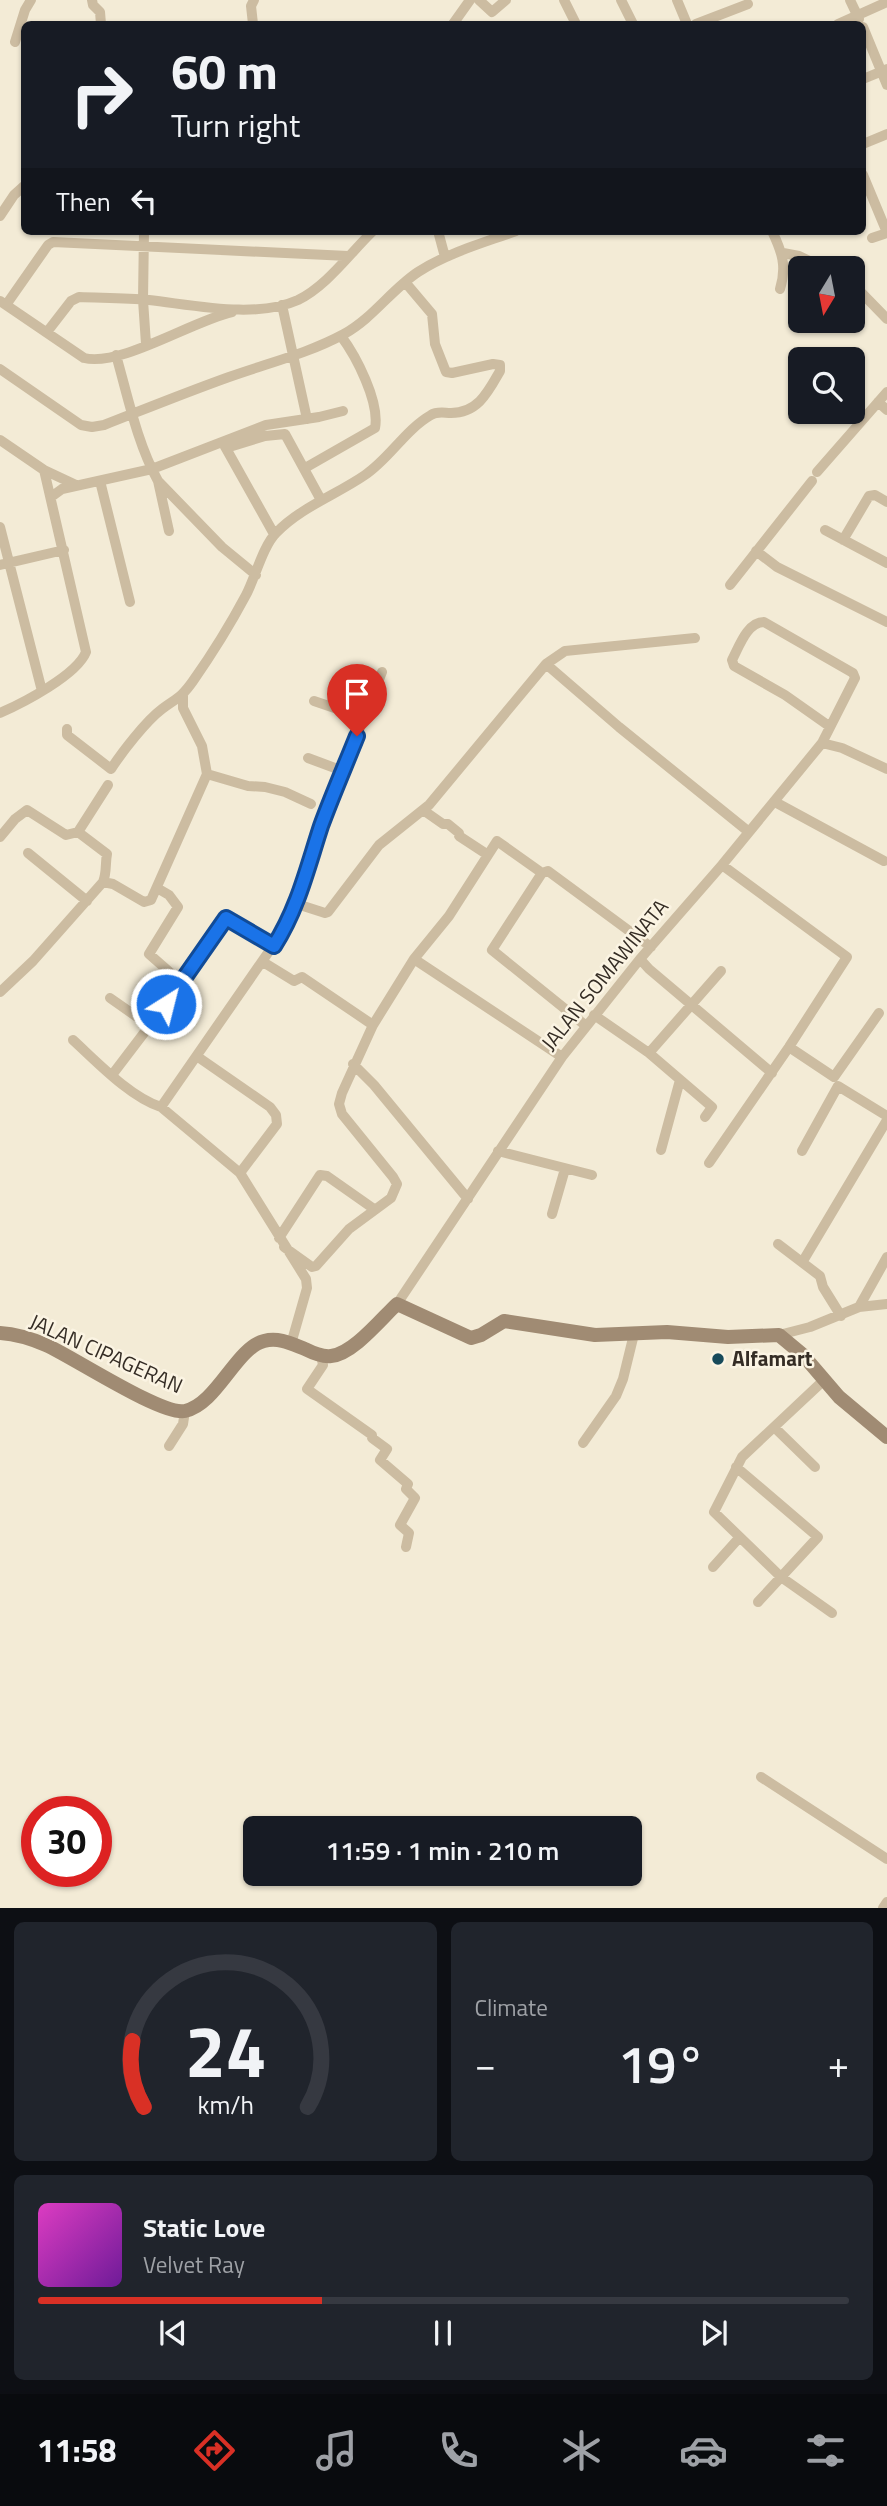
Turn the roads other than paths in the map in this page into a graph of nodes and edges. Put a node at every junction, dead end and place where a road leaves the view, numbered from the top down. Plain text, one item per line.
1 (31, 0) edge
2 (92, 0) edge
3 (254, 0) edge
4 (470, 0) edge
5 (479, 0) edge
6 (506, 0) edge
7 (564, 0) edge
8 (621, 0) edge
9 (677, 0) edge
10 (850, 0) edge
11 (887, 2) edge
12 (748, 4) dead end
13 (22, 21) edge
14 (101, 21) edge
15 (253, 21) edge
16 (455, 21) edge
17 (574, 21) edge
18 (632, 21) edge
19 (686, 21) edge
20 (704, 21) edge
21 (860, 21) edge
22 (863, 21) edge
23 (21, 23) edge
24 (866, 33) edge
25 (15, 43) dead end
26 (885, 70) edge
27 (866, 78) edge
28 (887, 85) edge
29 (887, 134) edge
30 (866, 143) edge
31 (866, 183) edge
32 (21, 189) edge
33 (0, 216) edge
34 (144, 235) edge
35 (367, 235) edge
36 (439, 235) edge
37 (505, 235) edge
38 (774, 235) edge
39 (872, 239) dead end
40 (144, 246) junction
41 (783, 253) junction
42 (348, 256) junction
43 (799, 256) edge
44 (445, 257) junction
45 (405, 282) junction
46 (780, 289) dead end
47 (865, 296) edge
48 (143, 300) junction
49 (3, 303) edge
50 (282, 305) junction
51 (243, 309) junction
52 (887, 319) edge
53 (47, 332) junction
54 (341, 336) junction
55 (146, 344) junction
56 (116, 355) junction
57 (295, 356) junction
58 (0, 369) edge
59 (887, 392) edge
60 (878, 402) junction
61 (887, 410) edge
62 (343, 411) dead end
63 (133, 414) junction
64 (307, 419) junction
65 (0, 440) edge
66 (224, 445) junction
67 (305, 468) junction
68 (152, 469) junction
69 (44, 470) junction
70 (100, 481) junction
71 (158, 481) junction
72 (76, 485) junction
73 (51, 497) junction
74 (321, 500) junction
75 (887, 502) edge
76 (0, 527) edge
77 (825, 530) dead end
78 (169, 531) dead end
79 (274, 534) junction
80 (843, 540) junction
81 (64, 550) junction
82 (756, 551) junction
83 (887, 563) edge
84 (5, 564) edge
85 (256, 575) junction
86 (730, 585) dead end
87 (130, 602) dead end
88 (887, 622) edge
89 (695, 638) dead end
90 (546, 664) junction
91 (382, 672) dead end
92 (42, 691) junction
93 (183, 695) junction
94 (314, 701) dead end
95 (0, 713) edge
96 (364, 718) junction
97 (829, 726) junction
98 (66, 729) dead end
99 (822, 743) junction
100 (308, 758) dead end
101 (887, 769) edge
102 (344, 771) junction
103 (206, 774) junction
104 (108, 785) dead end
105 (775, 802) junction
106 (311, 804) dead end
107 (423, 810) junction
108 (78, 832) junction
109 (749, 832) junction
110 (1, 834) edge
111 (28, 853) dead end
112 (488, 855) junction
113 (884, 861) dead end
114 (722, 865) junction
115 (542, 873) junction
116 (103, 882) junction
117 (157, 888) junction
118 (87, 901) junction
119 (297, 904) junction
120 (274, 946) junction
121 (652, 947) junction
122 (414, 958) junction
123 (640, 959) junction
124 (263, 961) junction
125 (720, 971) dead end
126 (182, 983) junction
127 (2, 987) edge
128 (110, 998) dead end
129 (691, 1005) junction
130 (879, 1013) dead end
131 (594, 1015) junction
132 (373, 1024) junction
133 (585, 1025) junction
134 (150, 1026) junction
135 (73, 1040) dead end
136 (789, 1047) junction
137 (649, 1053) junction
138 (198, 1057) junction
139 (562, 1057) junction
140 (353, 1064) junction
141 (772, 1073) junction
142 (112, 1075) junction
143 (680, 1080) junction
144 (161, 1107) junction
145 (705, 1117) dead end
146 (887, 1118) edge
147 (661, 1150) dead end
148 (498, 1151) junction
149 (802, 1151) dead end
150 (709, 1163) dead end
151 (565, 1168) junction
152 (240, 1173) junction
153 (592, 1175) dead end
154 (468, 1199) junction
155 (374, 1209) junction
156 (552, 1214) dead end
157 (281, 1243) junction
158 (778, 1244) dead end
159 (887, 1257) edge
160 (803, 1261) junction
161 (397, 1304) junction
162 (887, 1304) edge
163 (859, 1307) junction
164 (841, 1315) junction
165 (0, 1333) edge
166 (634, 1334) junction
167 (779, 1335) junction
168 (291, 1344) junction
169 (321, 1355) junction
170 (823, 1381) junction
171 (185, 1411) junction
172 (774, 1427) junction
173 (885, 1431) edge
174 (583, 1443) dead end
175 (169, 1446) dead end
176 (815, 1466) dead end
177 (736, 1467) junction
178 (739, 1538) junction
179 (406, 1547) dead end
180 (713, 1567) dead end
181 (781, 1577) junction
182 (758, 1602) dead end
183 (832, 1613) dead end
184 (761, 1777) dead end
185 (887, 1859) edge
186 (887, 1902) edge
187 (883, 1908) edge

1 - 13 street
2 - 14 street
3 - 15 street
4 - 16 street
5 - 6 street
7 - 17 street
8 - 18 street
9 - 19 street
10 - 21 street
11 - 22 street
12 - 20 street
23 - 25 street
24 - 26 street
26 - 27 street
26 - 28 street
29 - 30 street
31 - 39 street
32 - 33 street
34 - 40 street
35 - 42 street
36 - 44 street
37 - 44 street
38 - 41 street
40 - 42 street
40 - 48 street
40 - 49 street
41 - 43 street
41 - 46 street
42 - 50 street
44 - 45 street
45 - 54 street
45 - 74 street
47 - 52 street
48 - 51 street
48 - 53 street
48 - 55 street
49 - 53 street
50 - 51 street
50 - 57 street
51 - 55 street
53 - 56 street
54 - 57 street
54 - 67 street
55 - 56 street
56 - 63 street
57 - 63 street
57 - 64 street
58 - 63 street
59 - 60 street
60 - 61 street
60 - 82 street
62 - 64 street
63 - 68 street
64 - 66 street
65 - 69 street
66 - 67 street
66 - 68 street
66 - 79 street
67 - 74 street
68 - 70 street
68 - 71 street
69 - 72 street
69 - 73 street
70 - 72 street
70 - 87 street
71 - 78 street
71 - 85 street
72 - 73 street
73 - 81 street
74 - 79 street
75 - 80 street
76 - 84 street
77 - 80 street
79 - 85 street
80 - 83 street
81 - 84 street
81 - 92 street
82 - 86 street
82 - 88 street
84 - 92 street
85 - 93 street
89 - 90 street
90 - 107 street
90 - 109 street
91 - 96 street
92 - 95 street
93 - 98 street
93 - 103 street
94 - 96 street
96 - 102 street
97 - 97 street, JALAN SOMAWINATA
97 - 99 street, JALAN SOMAWINATA
99 - 101 street
99 - 105 street, JALAN SOMAWINATA
100 - 102 street
102 - 119 street
103 - 106 street
103 - 117 street
104 - 108 street
105 - 109 street, JALAN SOMAWINATA
105 - 113 street
107 - 112 street
107 - 119 street
108 - 110 street
108 - 116 street
109 - 114 street, JALAN SOMAWINATA
111 - 118 street
112 - 115 street
112 - 122 street
114 - 121 street, JALAN SOMAWINATA
114 - 136 street
115 - 121 street
115 - 133 street
116 - 117 street
116 - 118 street
117 - 126 street
118 - 127 street
119 - 120 street
120 - 124 street
120 - 126 street
121 - 123 street, JALAN SOMAWINATA
122 - 132 street
122 - 139 street
123 - 129 street
123 - 131 street, JALAN SOMAWINATA
124 - 132 street
124 - 138 street
125 - 129 street
126 - 134 street
128 - 134 street
129 - 137 street
129 - 141 street
130 - 136 street
131 - 133 street, JALAN SOMAWINATA
131 - 137 street
132 - 140 street
133 - 139 street, JALAN SOMAWINATA
134 - 142 street
135 - 142 street
136 - 141 street
137 - 143 street
138 - 144 street
138 - 152 street
139 - 148 street, JALAN SOMAWINATA
140 - 154 street
140 - 155 street
141 - 150 street
142 - 144 street
143 - 145 street
143 - 147 street
144 - 152 street
146 - 149 street
146 - 160 street
148 - 151 street
148 - 154 street, JALAN SOMAWINATA
151 - 153 street
151 - 156 street
152 - 157 street
154 - 161 street, JALAN SOMAWINATA
155 - 157 street
155 - 157 street
157 - 168 street
158 - 160 street
159 - 163 street
160 - 164 street
161 - 166 street
161 - 169 street
162 - 163 street
163 - 164 street
164 - 167 street
165 - 171 street, JALAN CIPAGERAN
166 - 167 street
166 - 174 street
167 - 170 street
168 - 169 street, JALAN CIPAGERAN
168 - 171 street, JALAN CIPAGERAN
169 - 179 street
170 - 172 street
170 - 173 street
171 - 175 street
172 - 176 street
172 - 177 street
177 - 178 street
177 - 181 street
178 - 180 street
178 - 181 street
181 - 182 street
181 - 183 street
184 - 185 street
186 - 187 street

